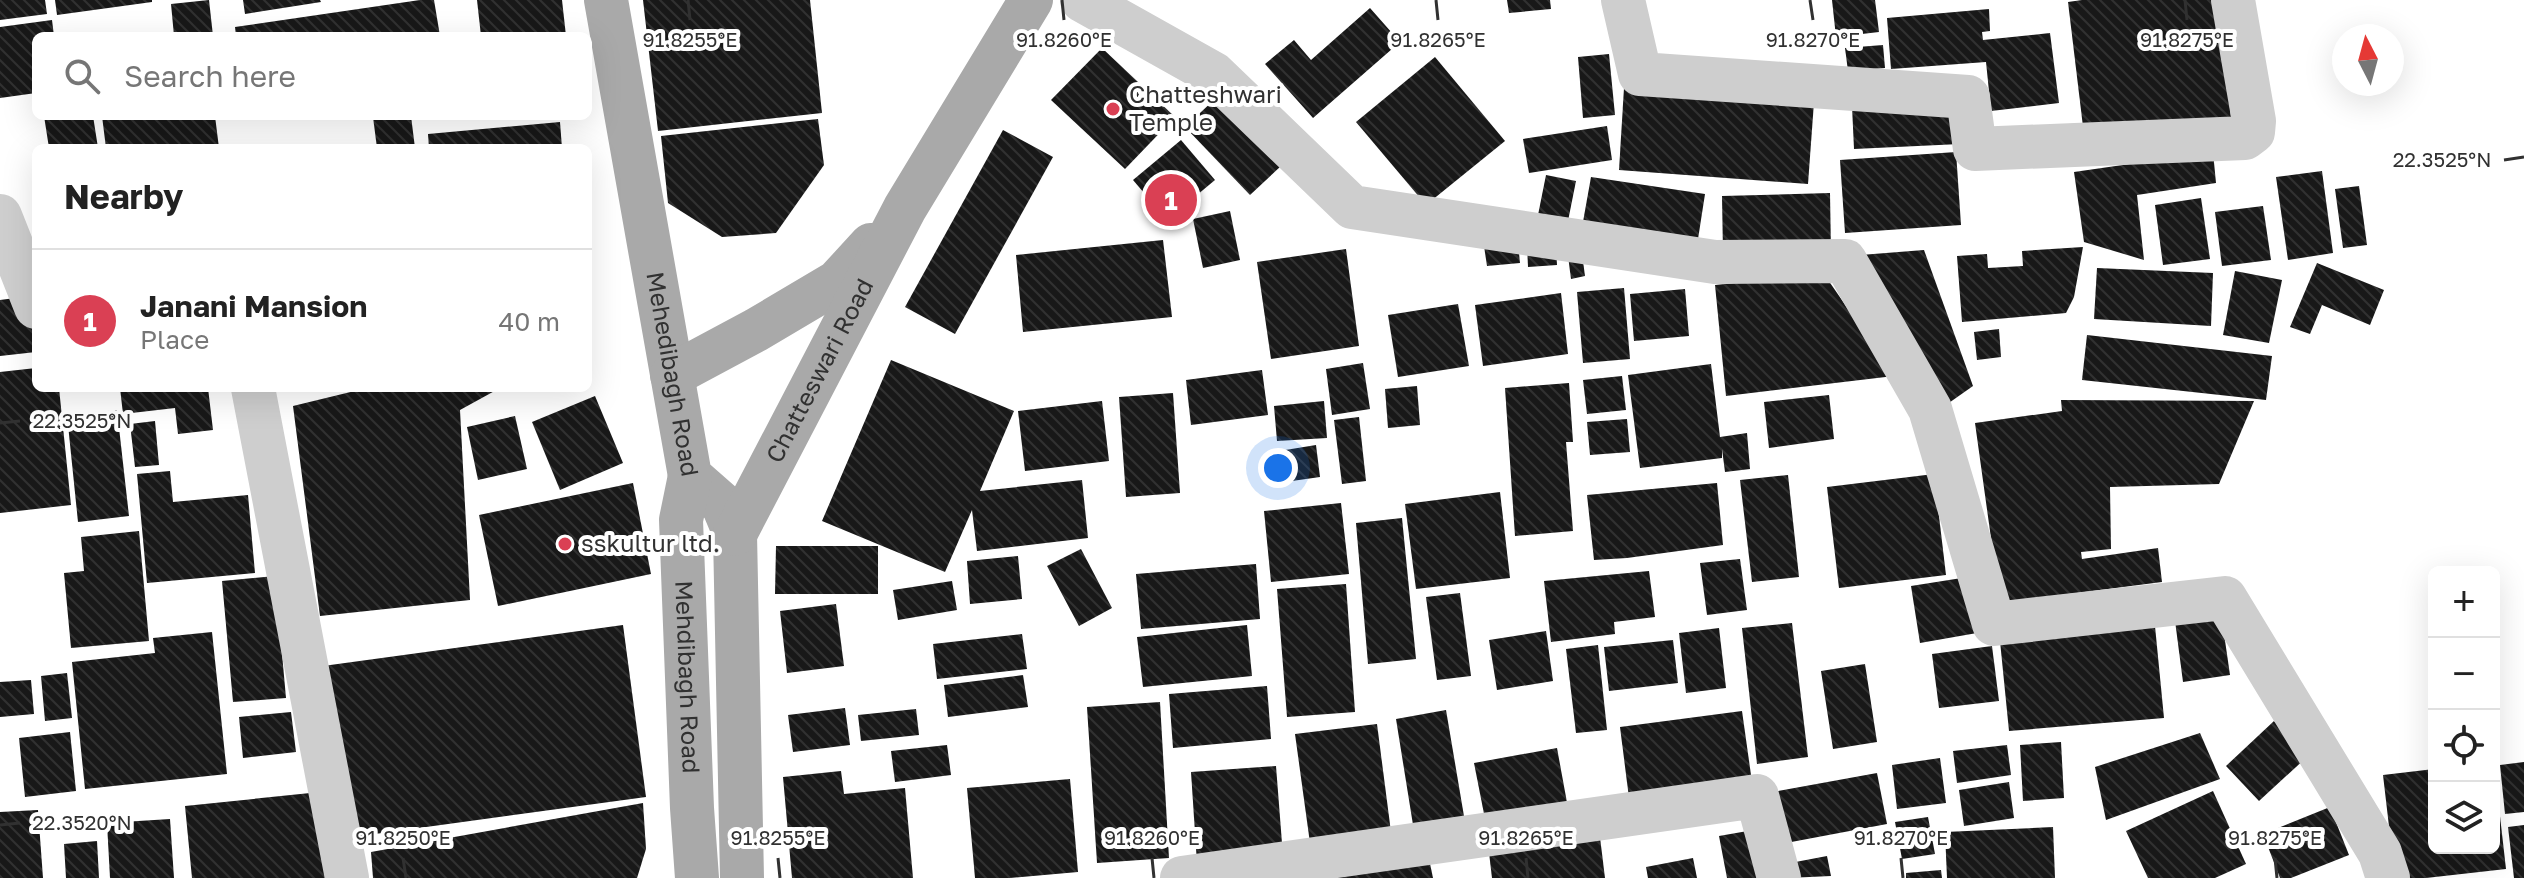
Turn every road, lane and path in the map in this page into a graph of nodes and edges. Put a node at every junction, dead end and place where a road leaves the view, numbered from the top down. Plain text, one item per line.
1 (606, 0) edge
2 (1031, 0) edge
3 (1082, 0) edge
4 (1623, 0) edge
5 (2233, 0) edge
6 (905, 208) junction
7 (0, 216) edge
8 (32, 297) edge
9 (672, 375) junction
10 (254, 392) edge
11 (690, 476) junction
12 (735, 534) junction
13 (347, 878) edge
14 (697, 878) edge
15 (742, 878) edge
16 (1182, 878) edge
17 (1779, 878) edge
18 (2388, 878) edge

1 - 9 main road, Mehedibagh Road
2 - 6 main road, Chatteswari Road
3 - 18 street
4 - 5 street
6 - 9 main road, Chatteswari Road
6 - 12 main road, Chatteswari Road
7 - 8 street
9 - 11 main road, Mehedibagh Road
10 - 13 street
11 - 12 main road, Mehedibagh Road
11 - 14 main road, Mehdibagh Road
12 - 15 main road, Mehedibagh Road
16 - 17 street

